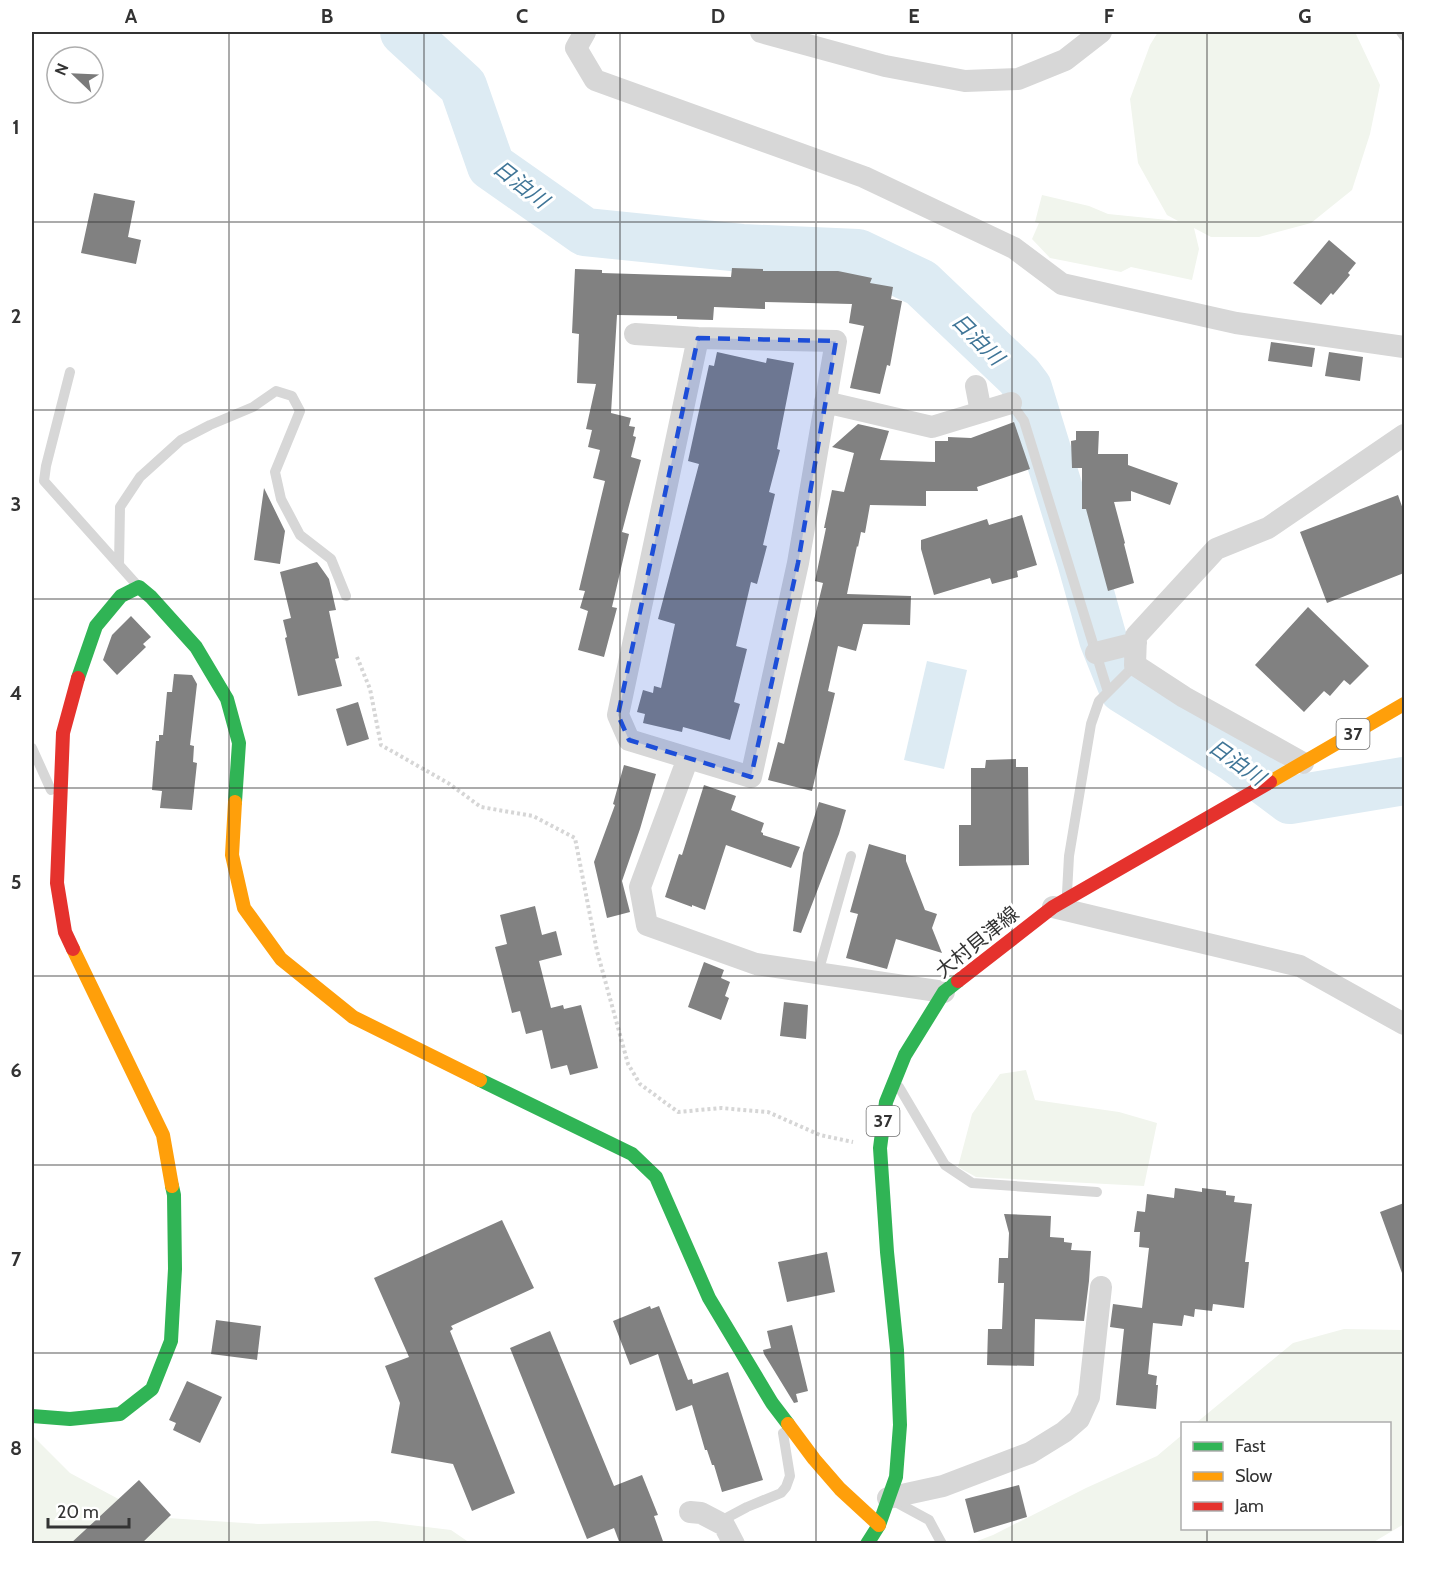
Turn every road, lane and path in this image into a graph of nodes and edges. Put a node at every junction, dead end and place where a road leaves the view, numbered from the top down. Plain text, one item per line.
1 (585, 32) edge
2 (761, 32) edge
3 (1101, 32) edge
4 (1401, 32) edge
5 (1404, 36) edge
6 (635, 334) dead end
7 (698, 338) junction
8 (1404, 347) edge
9 (70, 372) dead end
10 (976, 386) dead end
11 (825, 402) junction
12 (1011, 403) joint
13 (981, 412) junction
14 (1404, 435) edge
15 (119, 565) junction
16 (139, 587) junction
17 (346, 596) dead end
18 (1097, 652) junction
19 (1135, 654) junction
20 (357, 657) dead end
21 (1108, 692) junction
22 (1404, 704) edge
23 (32, 748) edge
24 (688, 758) junction
25 (1302, 763) junction
26 (60, 809) junction
27 (851, 856) dead end
28 (1060, 903) junction
29 (818, 973) junction
30 (944, 992) junction
31 (1404, 1024) edge
32 (895, 1080) junction
33 (880, 1148) junction
34 (1097, 1192) dead end
35 (1101, 1287) dead end
36 (781, 1415) junction
37 (32, 1416) edge
38 (888, 1498) junction
39 (690, 1512) dead end
40 (719, 1522) junction
41 (879, 1525) junction
42 (734, 1544) edge
43 (867, 1544) edge
44 (942, 1544) edge

1 - 8 street
2 - 3 street
4 - 5 lane
6 - 7 street
7 - 11 street
7 - 24 street
9 - 15 lane
10 - 13 street
11 - 13 street
11 - 24 street
12 - 13 street
12 - 18 lane
14 - 19 street
15 - 16 lane
15 - 17 lane
16 - 26 street
16 - 36 street
18 - 19 street
18 - 21 lane
19 - 21 lane
19 - 25 street
20 - 33 path
21 - 28 lane
22 - 25 street, 大村貝津線 / 37
23 - 26 lane
24 - 29 street
25 - 28 street, 大村貝津線 / 37
26 - 37 street
27 - 29 lane
28 - 30 street, 大村貝津線 / 37
28 - 31 street
29 - 30 street
30 - 32 street, 大村貝津線 / 37
32 - 33 street, 大村貝津線 / 37
32 - 34 lane
33 - 38 street, 大村貝津線 / 37
35 - 38 street
36 - 40 lane
36 - 41 street
38 - 41 street, 大村貝津線 / 37
38 - 44 lane
39 - 40 street
40 - 42 street
41 - 43 street, 大村貝津線 / 37

